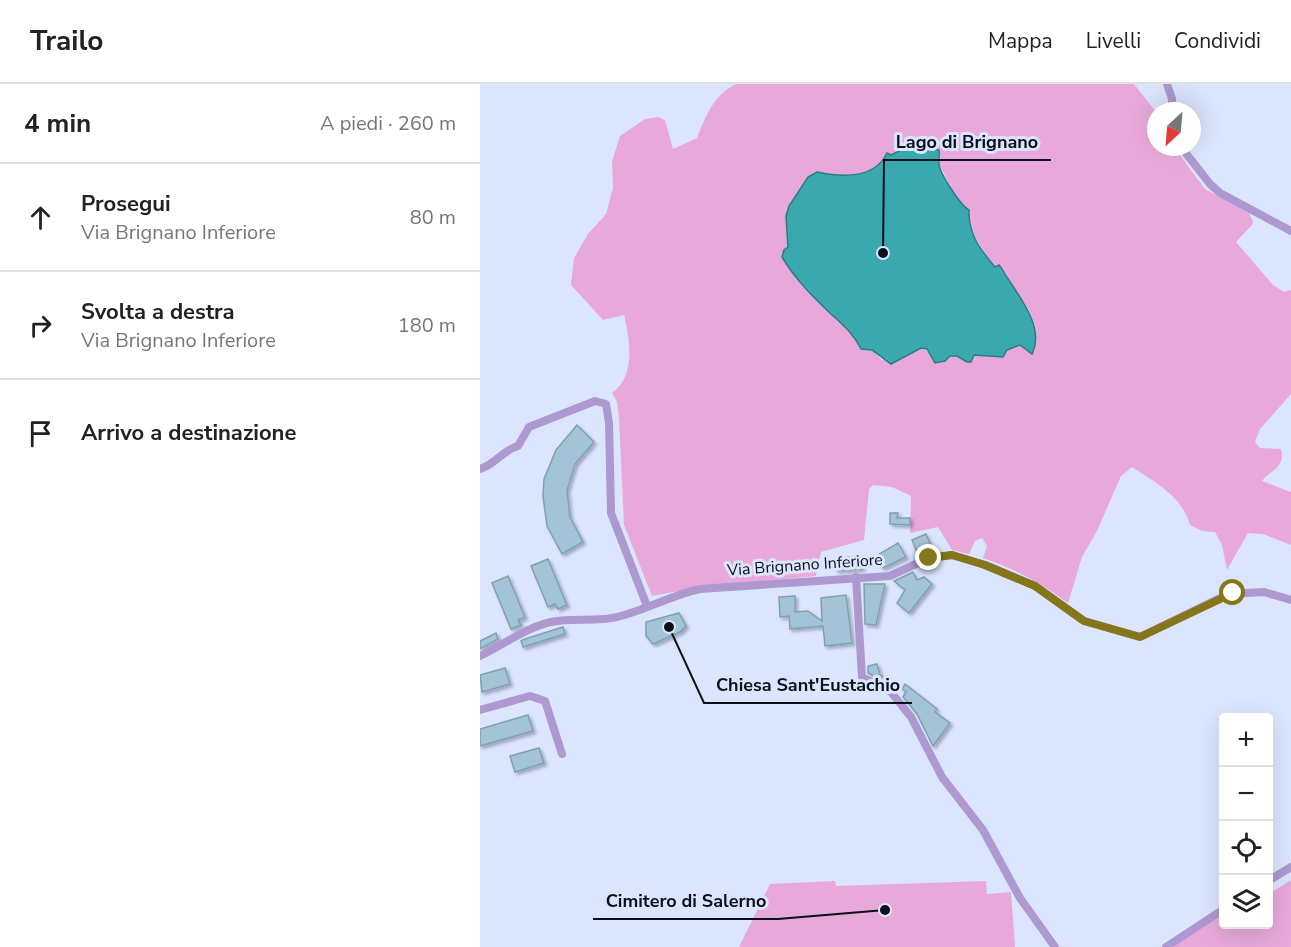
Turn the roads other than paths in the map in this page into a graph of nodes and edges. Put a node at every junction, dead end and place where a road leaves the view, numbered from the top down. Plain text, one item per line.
1 (1167, 84) edge
2 (1172, 102) edge
3 (1188, 156) edge
4 (1291, 231) edge
5 (480, 469) edge
6 (856, 576) junction
7 (1291, 600) edge
8 (647, 606) junction
9 (480, 656) edge
10 (480, 710) edge
11 (562, 754) dead end
12 (1291, 867) edge
13 (1273, 878) edge
14 (1219, 912) edge
15 (1055, 947) edge
16 (1166, 947) edge

1 - 2 street
3 - 4 street
5 - 8 street
6 - 7 street, Via Brignano Inferiore
6 - 8 street, Via Brignano Inferiore
6 - 15 street
8 - 9 street, Via Brignano Inferiore
10 - 11 street
12 - 13 street
14 - 16 street

